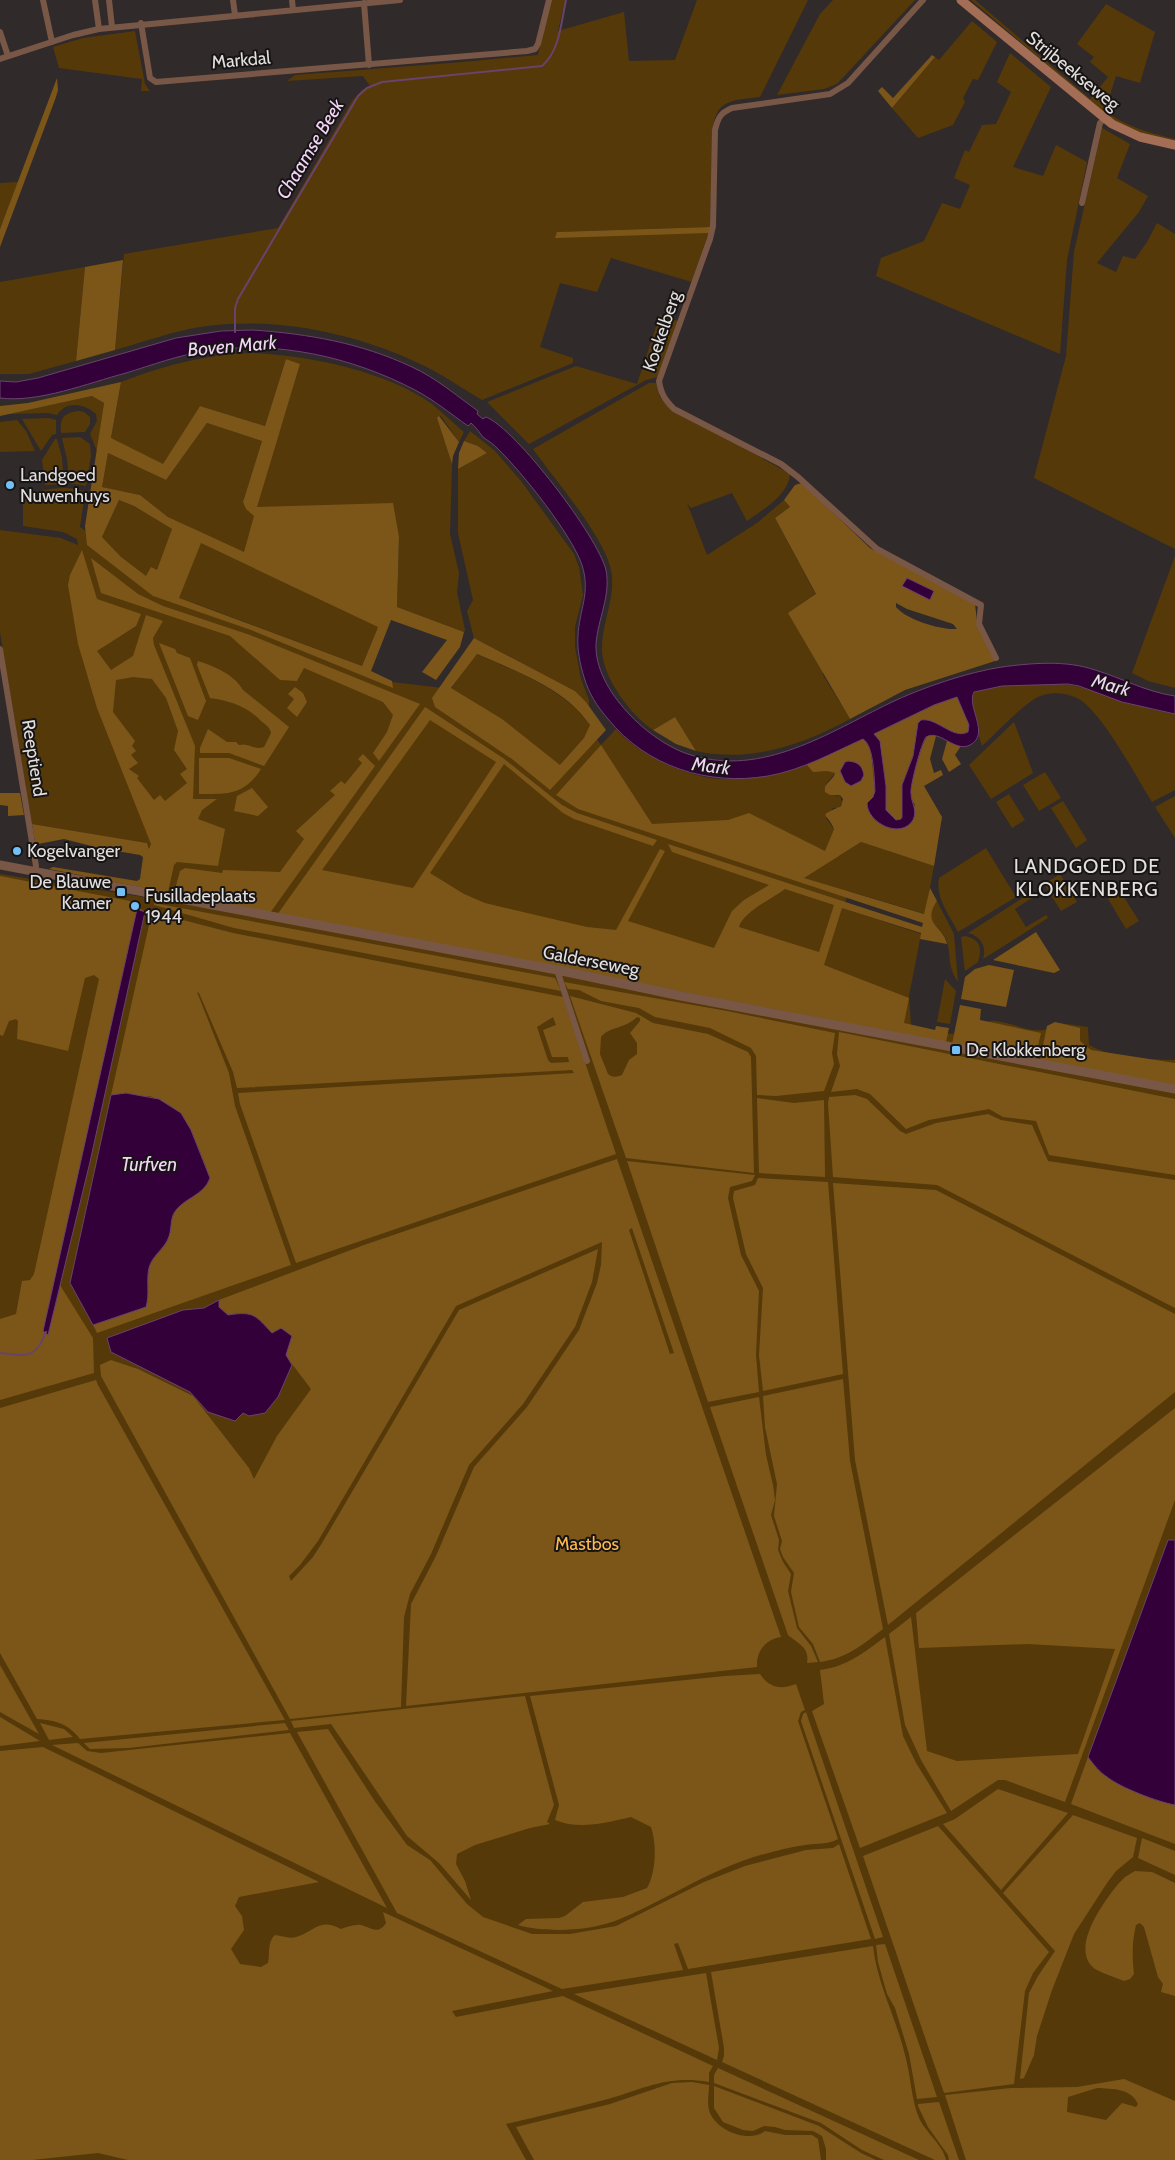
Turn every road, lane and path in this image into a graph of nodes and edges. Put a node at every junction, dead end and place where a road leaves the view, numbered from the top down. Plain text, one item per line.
1 (43, 0) edge
2 (95, 0) edge
3 (109, 0) edge
4 (233, 0) edge
5 (292, 0) edge
6 (305, 0) edge
7 (400, 0) edge
8 (549, 0) edge
9 (923, 0) edge
10 (961, 0) edge
11 (364, 3) junction
12 (305, 9) junction
13 (293, 10) junction
14 (235, 15) junction
15 (141, 24) junction
16 (112, 27) junction
17 (99, 28) junction
18 (0, 32) edge
19 (52, 42) junction
20 (8, 56) junction
21 (0, 59) edge
22 (369, 65) junction
23 (1104, 119) junction
24 (1175, 145) edge
25 (1082, 204) dead end
26 (0, 650) edge
27 (996, 658) dead end
28 (0, 866) edge
29 (35, 872) junction
30 (557, 970) junction
31 (587, 1061) dead end
32 (1175, 1089) edge

1 - 19 street
2 - 17 street
3 - 16 street
4 - 14 street
5 - 13 street
6 - 12 street
7 - 11 street
8 - 22 street, Markdal
9 - 27 street, Koekelberg
10 - 23 main road, Strijbeekseweg
11 - 12 street
11 - 22 street
12 - 13 street
13 - 14 street
14 - 15 street
15 - 16 street
15 - 22 street, Markdal
16 - 17 street
17 - 19 street
18 - 20 street
19 - 20 street
20 - 21 street
23 - 24 main road, Strijbeekseweg
23 - 25 street
26 - 29 street, Reeptiend
28 - 29 street, Galderseweg
29 - 30 street, Galderseweg
30 - 31 street
30 - 32 street, Galderseweg

